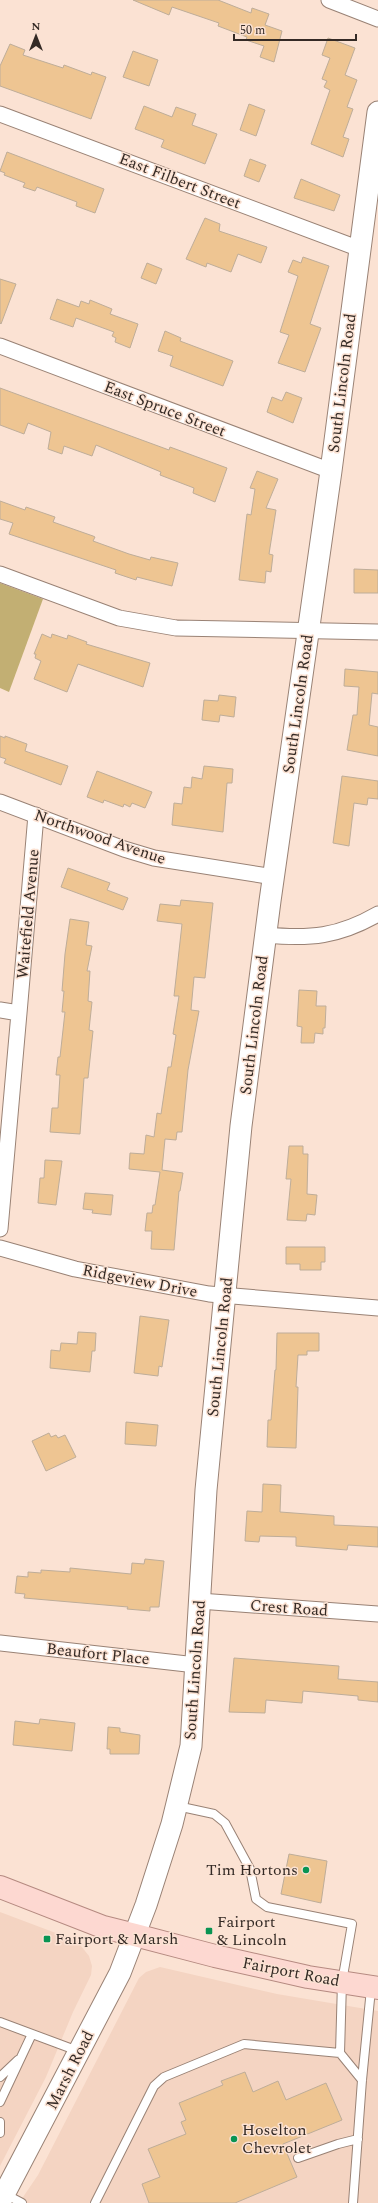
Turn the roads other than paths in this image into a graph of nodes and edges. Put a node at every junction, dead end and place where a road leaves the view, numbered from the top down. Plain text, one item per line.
1 (329, 0) edge
2 (378, 19) edge
3 (378, 112) edge
4 (0, 114) edge
5 (373, 184) edge
6 (360, 249) junction
7 (0, 346) edge
8 (331, 471) junction
9 (0, 574) edge
10 (309, 630) junction
11 (378, 632) edge
12 (0, 802) edge
13 (36, 815) junction
14 (274, 877) junction
15 (378, 914) edge
16 (266, 935) junction
17 (0, 1010) edge
18 (19, 1013) junction
19 (0, 1229) edge
20 (0, 1248) edge
21 (225, 1296) junction
22 (378, 1308) edge
23 (199, 1601) junction
24 (378, 1614) edge
25 (0, 1643) edge
26 (196, 1665) junction
27 (177, 1806) junction
28 (0, 1888) edge
29 (135, 1935) junction
30 (342, 1982) junction
31 (375, 1987) edge
32 (0, 2022) edge
33 (32, 2034) junction
34 (79, 2052) junction
35 (340, 2053) junction
36 (22, 2057) junction
37 (0, 2078) edge
38 (362, 2080) junction
39 (0, 2102) edge
40 (0, 2122) edge
41 (0, 2133) edge
42 (358, 2139) junction
43 (298, 2158) dead end
44 (9, 2200) edge
45 (95, 2203) edge
46 (353, 2203) edge

1 - 2 street
3 - 5 street, South Lincoln Road
4 - 6 street, East Filbert Street
5 - 6 street, South Lincoln Road
6 - 8 street, South Lincoln Road
7 - 8 street, East Spruce Street
8 - 10 street, South Lincoln Road
9 - 10 street
10 - 11 street
10 - 14 street, South Lincoln Road
12 - 13 street, Northwood Avenue
13 - 14 street, Northwood Avenue
13 - 18 street, Waitefield Avenue
14 - 16 street, South Lincoln Road
15 - 16 street
16 - 21 street, South Lincoln Road
17 - 18 street
18 - 19 street, Waitefield Avenue
20 - 21 street, Ridgeview Drive
21 - 22 street, Ridgeview Drive
21 - 23 street, South Lincoln Road
23 - 24 street, Crest Road
23 - 26 street, South Lincoln Road
25 - 26 street, Beaufort Place
26 - 27 street, South Lincoln Road
27 - 29 street, South Lincoln Road
27 - 30 lane
28 - 29 main road, Fairport Road
29 - 30 main road, Fairport Road
29 - 34 street, Marsh Road
30 - 31 main road, Fairport Road
30 - 35 lane
31 - 38 lane
32 - 33 lane
33 - 34 lane
33 - 36 lane
34 - 44 street, Marsh Road
35 - 38 lane
35 - 45 lane
36 - 37 lane
36 - 39 lane
38 - 42 lane
40 - 41 lane
42 - 43 lane
42 - 46 lane

